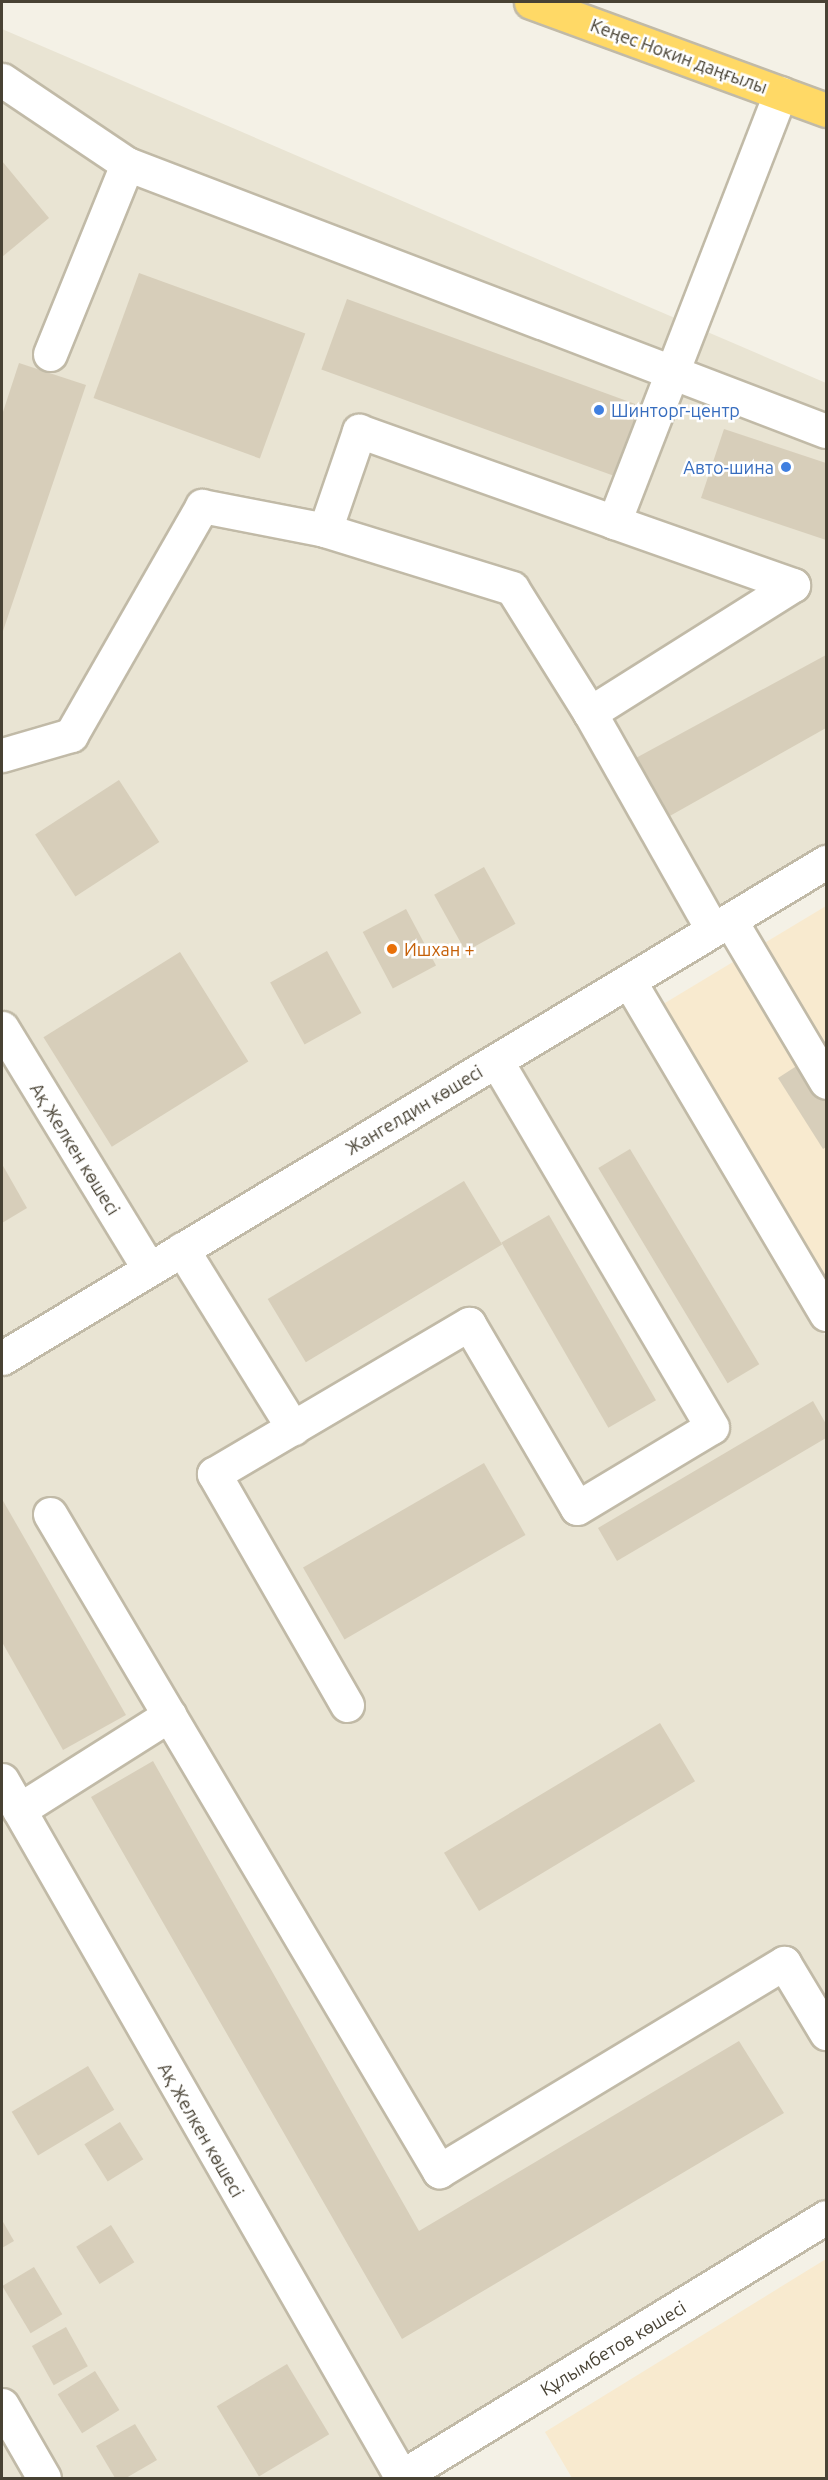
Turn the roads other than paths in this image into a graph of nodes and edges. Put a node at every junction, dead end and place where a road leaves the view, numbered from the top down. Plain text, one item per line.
1 (531, 2) edge
2 (2, 80) edge
3 (780, 93) junction
4 (826, 110) edge
5 (127, 164) junction
6 (50, 354) dead end
7 (671, 375) junction
8 (826, 431) edge
9 (614, 522) junction
10 (325, 530) junction
11 (590, 713) junction
12 (2, 755) edge
13 (826, 862) edge
14 (721, 925) junction
15 (629, 981) junction
16 (2, 1028) edge
17 (496, 1061) junction
18 (826, 1082) edge
19 (182, 1249) junction
20 (149, 1269) junction
21 (826, 1314) edge
22 (2, 1358) edge
23 (293, 1428) junction
24 (50, 1514) dead end
25 (346, 1705) dead end
26 (169, 1715) junction
27 (2, 1780) edge
28 (19, 1810) junction
29 (826, 2033) edge
30 (826, 2217) edge
31 (2, 2406) edge
32 (44, 2478) edge
33 (400, 2478) edge

1 - 3 highway, Кеңес Нокин даңғылы
2 - 5 street
3 - 4 highway, Кеңес Нокин даңғылы
3 - 7 street
5 - 6 street
5 - 7 street
7 - 8 street
7 - 9 street
9 - 10 street
9 - 11 street
10 - 11 street
10 - 12 street
11 - 14 street
13 - 14 street, Жангелдин көшесі
14 - 15 street, Жангелдин көшесі
14 - 18 street
15 - 17 street, Жангелдин көшесі
15 - 21 street
16 - 20 street, Ақ Желкен көшесі
17 - 19 street, Жангелдин көшесі
17 - 23 street
19 - 20 street, Жангелдин көшесі
19 - 23 street
20 - 22 street, Жангелдин көшесі
23 - 25 street
24 - 26 street
26 - 28 street
26 - 29 street
27 - 28 street, Ақ Желкен көшесі
28 - 33 street, Ақ Желкен көшесі
30 - 33 street, Құлымбетов көшесі
31 - 32 street

